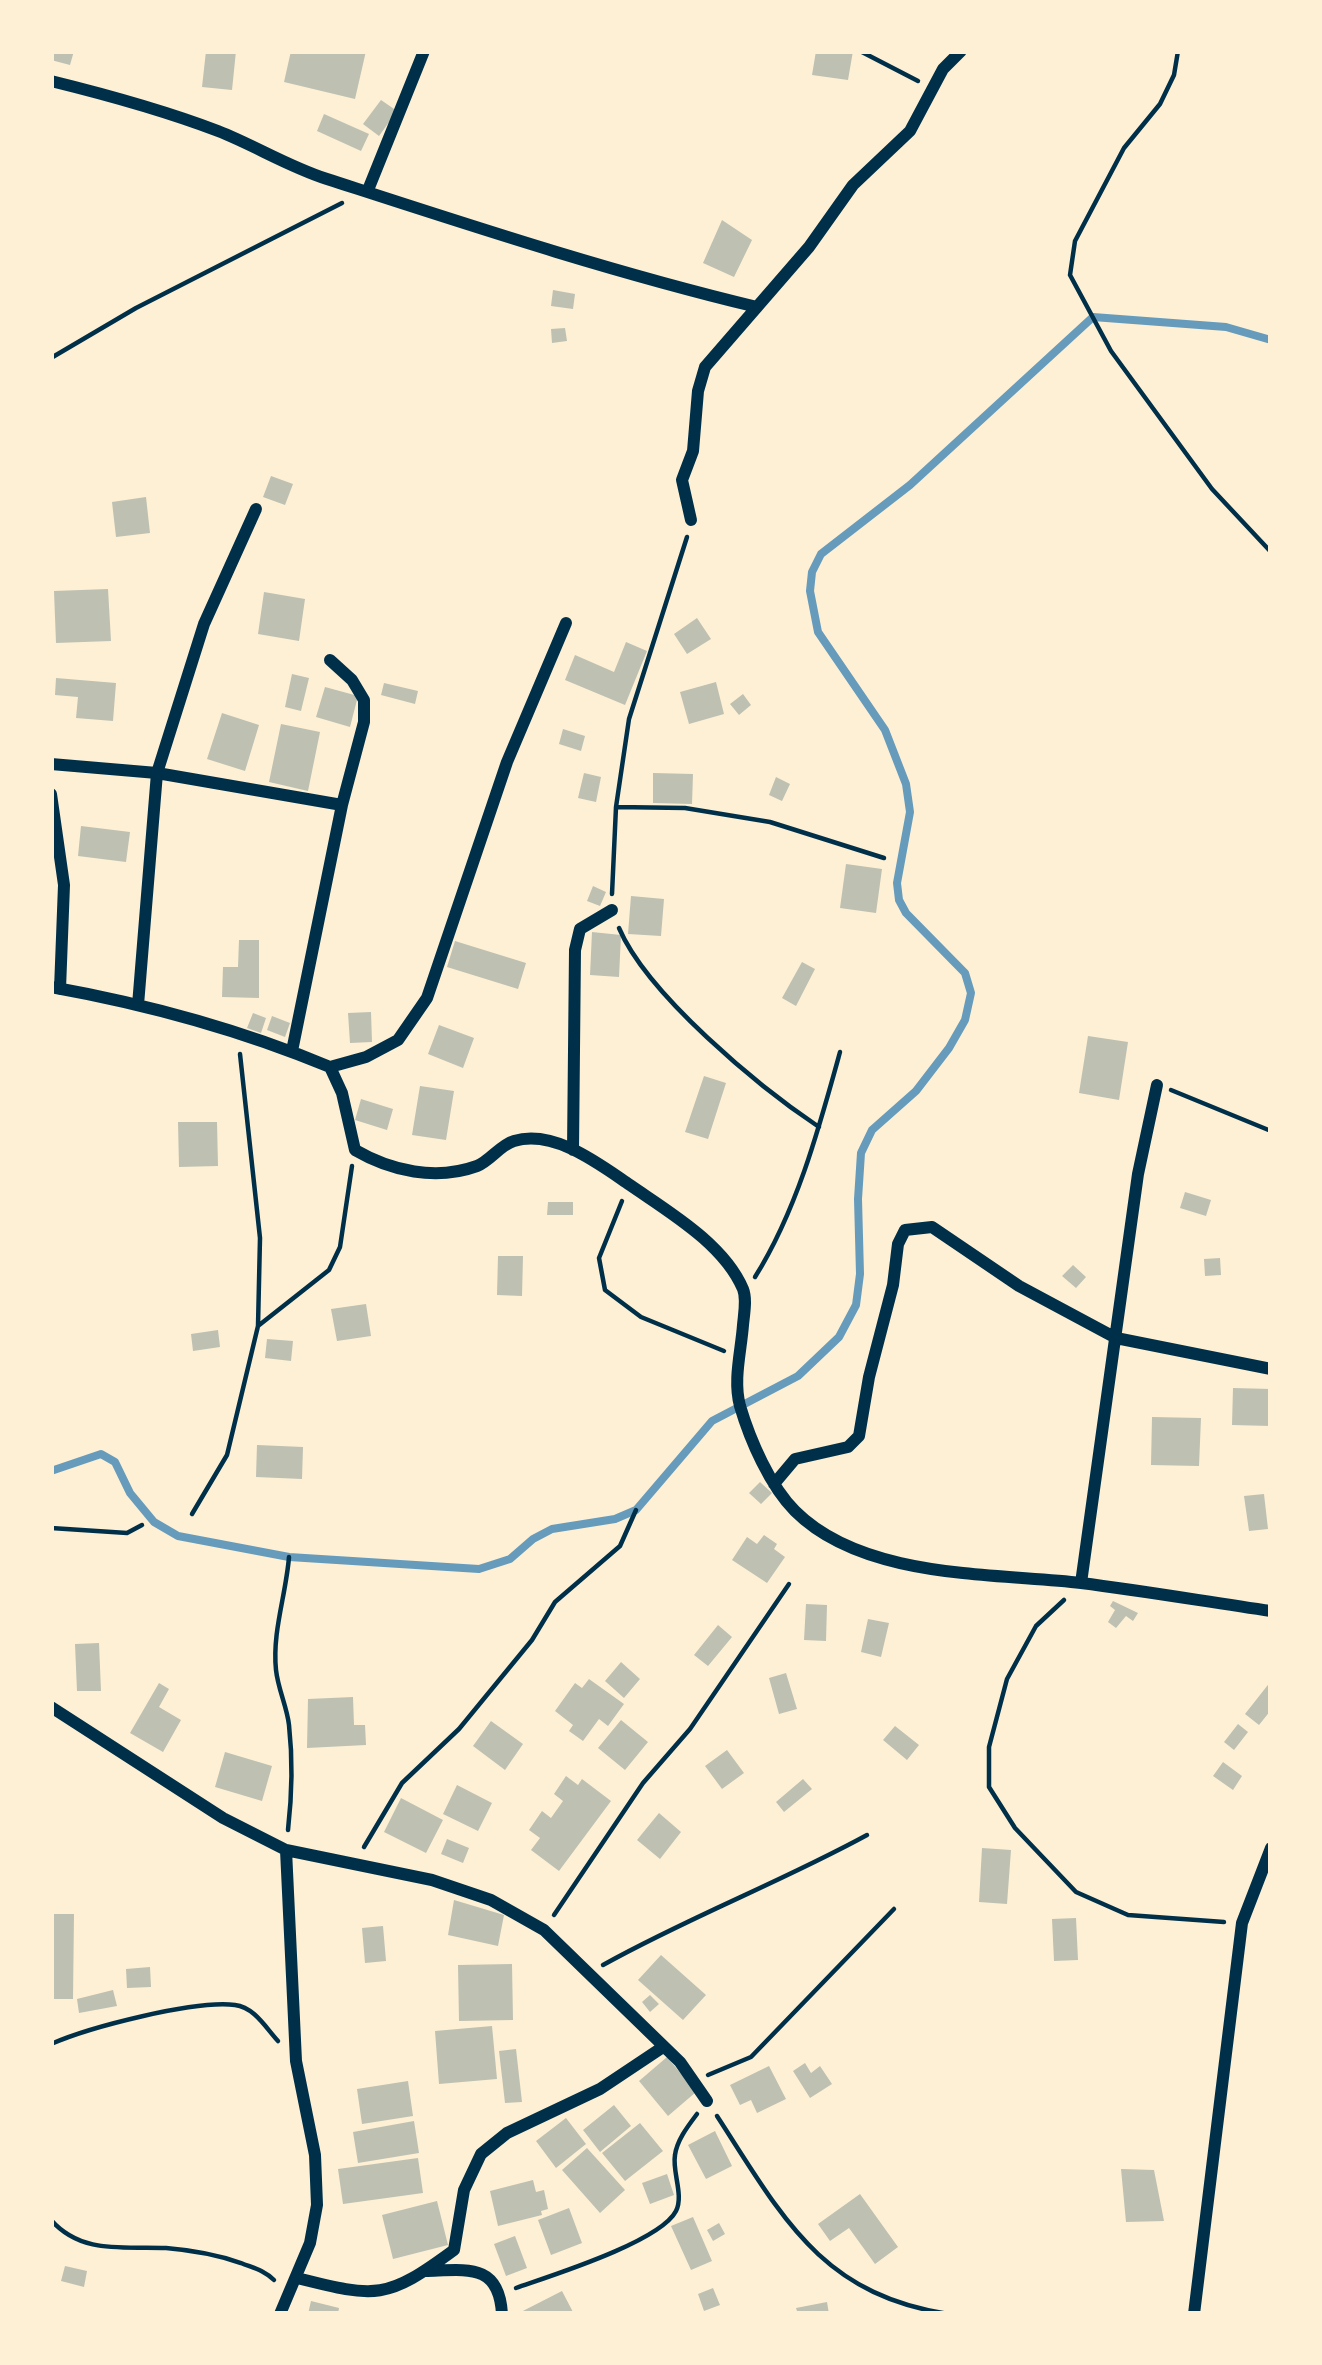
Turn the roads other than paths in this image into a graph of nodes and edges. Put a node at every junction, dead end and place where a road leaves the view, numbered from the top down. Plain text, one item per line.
1 (424, 51) edge
2 (961, 51) edge
3 (51, 81) edge
4 (368, 190) junction
5 (757, 307) junction
6 (256, 509) dead end
7 (692, 520) road end
8 (566, 623) dead end
9 (329, 660) dead end
10 (51, 764) edge
11 (157, 772) junction
12 (51, 794) edge
13 (342, 805) junction
14 (612, 910) road end
15 (56, 988) edge
16 (138, 1005) junction
17 (292, 1051) junction
18 (329, 1067) junction
19 (1157, 1085) road end
20 (573, 1150) junction
21 (1116, 1338) junction
22 (1271, 1369) edge
23 (774, 1484) junction
24 (1081, 1583) junction
25 (1271, 1611) edge
26 (51, 1707) edge
27 (1271, 1848) edge
28 (286, 1850) junction
29 (663, 2047) junction
30 (707, 2101) road end
31 (425, 2271) junction
32 (297, 2278) junction
33 (280, 2314) edge
34 (502, 2314) edge
35 (1194, 2314) edge

1 - 4 street
2 - 5 street
3 - 4 street
4 - 5 street
5 - 7 street
6 - 11 street
8 - 18 street
9 - 13 street
10 - 11 street
11 - 13 street
11 - 16 street
12 - 15 street
13 - 17 street
14 - 20 street
15 - 16 street
16 - 17 street
17 - 18 street
18 - 20 street
19 - 21 street
20 - 23 street
21 - 22 street
21 - 23 street
21 - 24 street
23 - 24 street
24 - 25 street
26 - 28 street
27 - 35 street
28 - 29 street
28 - 32 street
29 - 30 street
29 - 31 street
31 - 32 street
31 - 34 street
32 - 33 street

